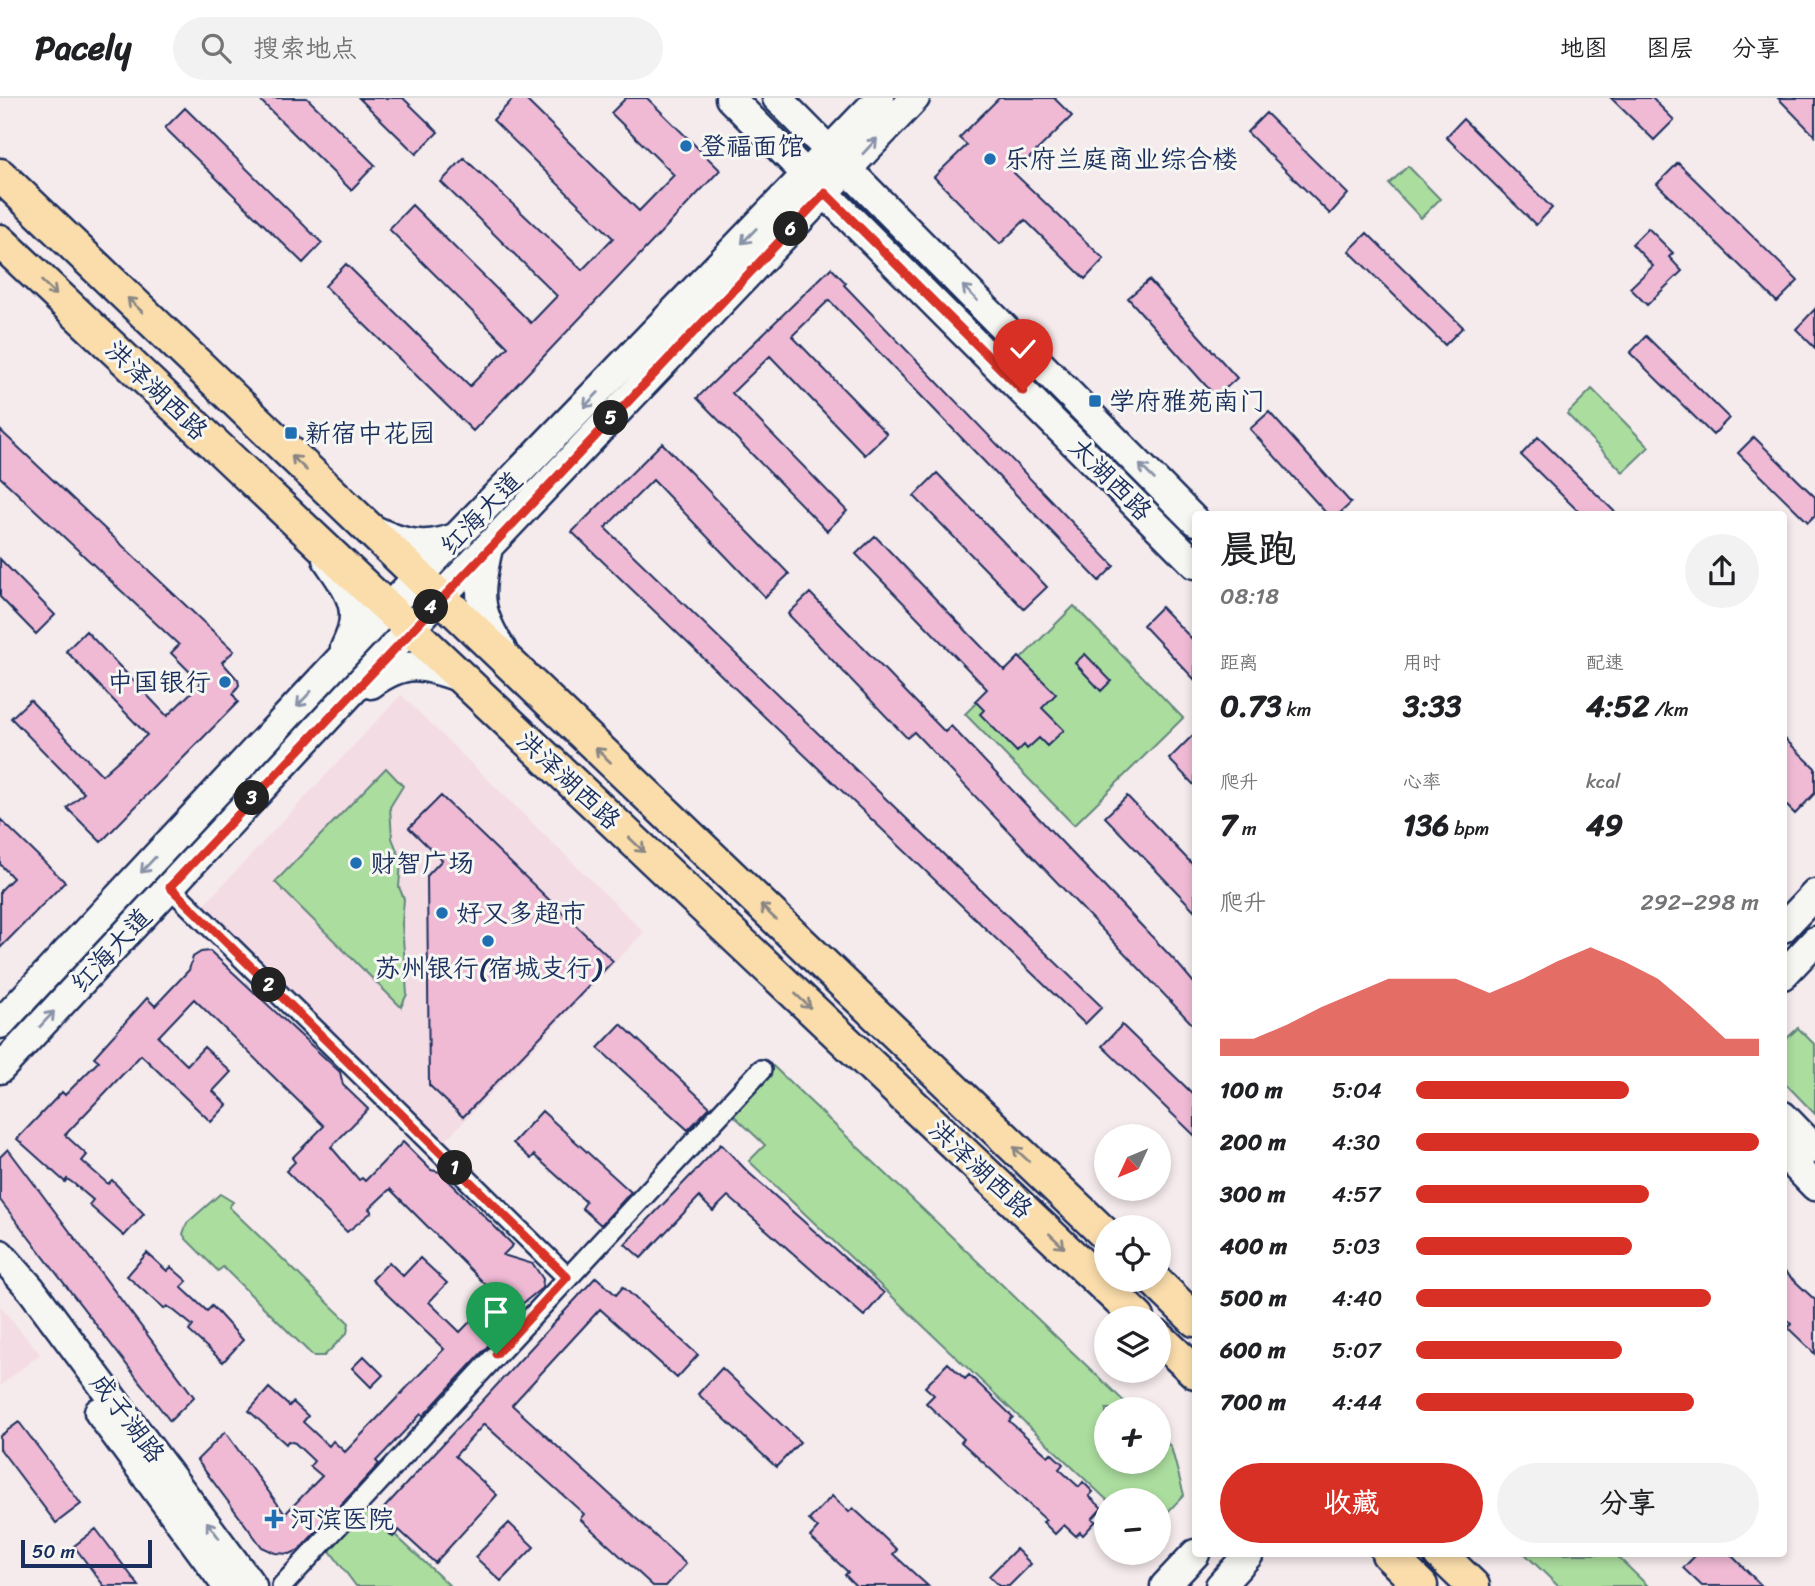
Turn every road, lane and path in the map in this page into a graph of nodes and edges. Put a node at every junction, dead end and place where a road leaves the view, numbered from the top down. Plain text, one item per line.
1 (730, 98) edge
2 (777, 98) edge
3 (880, 98) edge
4 (915, 98) edge
5 (839, 160) junction
6 (0, 174) edge
7 (816, 185) junction
8 (0, 241) edge
9 (328, 491) junction
10 (1192, 518) edge
11 (361, 523) junction
12 (305, 531) junction
13 (459, 536) junction
14 (488, 548) junction
15 (1192, 561) edge
16 (429, 588) junction
17 (398, 619) junction
18 (339, 661) junction
19 (461, 678) junction
20 (528, 683) junction
21 (330, 715) junction
22 (508, 722) junction
23 (170, 887) junction
24 (1815, 894) edge
25 (1787, 924) edge
26 (0, 1024) edge
27 (0, 1069) edge
28 (761, 1070) dead end
29 (1787, 1120) edge
30 (1815, 1149) edge
31 (1787, 1157) edge
32 (1815, 1186) edge
33 (1094, 1224) edge
34 (0, 1254) edge
35 (567, 1277) junction
36 (0, 1282) edge
37 (1166, 1292) edge
38 (1125, 1306) edge
39 (1192, 1317) edge
40 (1171, 1349) edge
41 (1192, 1367) edge
42 (1247, 1557) edge
43 (1443, 1557) edge
44 (1179, 1571) edge
45 (227, 1586) edge
46 (252, 1586) edge
47 (282, 1586) edge
48 (1209, 1586) edge
49 (1220, 1586) edge
50 (1473, 1586) edge

1 - 7 main road, 太湖西路
2 - 5 main road, 太湖西路
3 - 5 main road, 红海大道
5 -> 4 main road, 红海大道
5 - 7 main road, 红海大道
10 -> 5 main road, 太湖西路
9 -> 6 main road, 洪泽湖西路
7 -> 13 main road, 红海大道
7 - 14 main road, 红海大道
7 - 15 main road, 太湖西路
8 -> 12 main road, 洪泽湖西路
9 - 11 main road, 洪泽湖西路
9 - 12 main road
11 - 13 main road
11 - 16 main road, 洪泽湖西路
12 - 17 main road, 洪泽湖西路
12 - 18 main road
13 - 16 main road, 红海大道
14 - 16 main road, 红海大道
14 - 20 main road
16 - 17 main road, 红海大道
16 - 20 main road, 洪泽湖西路
17 - 18 main road, 红海大道
17 - 19 main road, 洪泽湖西路
17 - 21 main road, 红海大道
18 -> 26 main road, 红海大道
19 - 21 main road
19 - 22 main road, 洪泽湖西路
20 - 22 main road
33 -> 20 main road, 洪泽湖西路
21 - 23 main road, 红海大道
22 -> 38 main road, 洪泽湖西路
27 -> 23 main road, 红海大道
23 - 35 street
24 - 25 main road
28 - 35 street
29 - 30 main road
31 - 32 main road
46 -> 34 main road, 成子湖路
35 - 47 street
36 - 45 main road, 成子湖路
37 - 39 main road
40 - 41 main road
42 - 49 main road
43 - 50 main road
44 - 48 main road

